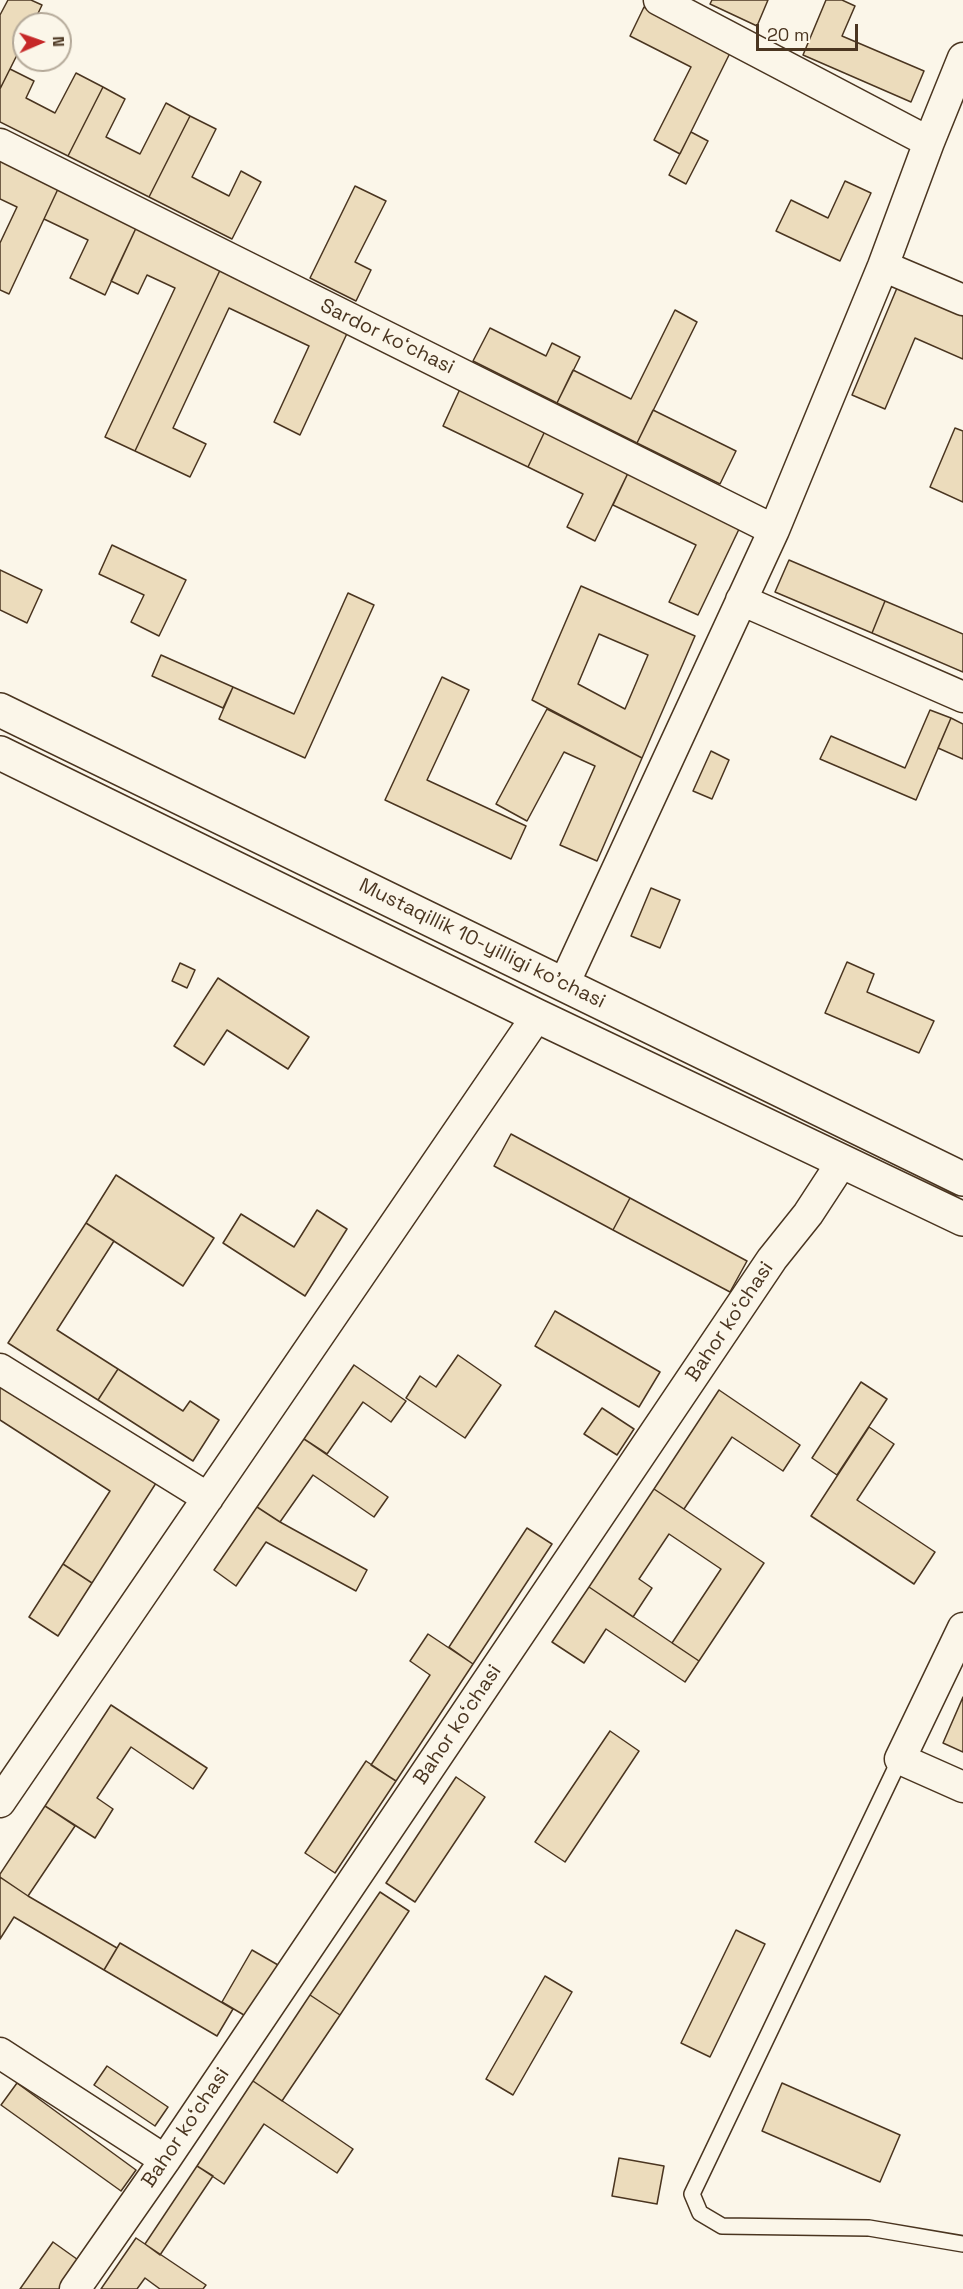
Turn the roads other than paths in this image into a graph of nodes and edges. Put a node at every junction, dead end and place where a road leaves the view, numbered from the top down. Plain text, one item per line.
1 (659, 0) edge
2 (963, 58) edge
3 (929, 142) junction
4 (0, 144) edge
5 (883, 266) junction
6 (963, 300) edge
7 (774, 530) junction
8 (741, 600) junction
9 (963, 697) edge
10 (0, 710) edge
11 (0, 753) edge
12 (564, 984) junction
13 (537, 1016) junction
14 (842, 1162) junction
15 (963, 1179) edge
16 (963, 1218) edge
17 (0, 1369) edge
18 (208, 1498) junction
19 (963, 1628) edge
20 (900, 1759) junction
21 (963, 1787) edge
22 (0, 1802) edge
23 (0, 2053) edge
24 (165, 2160) junction
25 (963, 2244) edge
26 (75, 2289) edge

1 - 3 street
2 - 3 street
3 - 5 street
4 - 7 street, Sardor koʻchasi
5 - 6 street
5 - 7 street
7 - 8 street
8 - 9 street
8 - 12 street
10 - 12 main road, Mustaqillik 10-yilligi ko'chasi
11 - 13 main road, Mustaqillik 10-yilligi ko'chasi
12 - 15 main road, Mustaqillik 10-yilligi ko'chasi
13 - 14 main road, Mustaqillik 10-yilligi ko'chasi
13 - 18 street
14 - 16 main road, Mustaqillik 10-yilligi ko'chasi
14 - 24 street, Bahor koʻchasi
17 - 18 street
18 - 22 street
19 - 20 street
20 - 21 street
20 - 25 lane
23 - 24 street
24 - 26 street, Bahor koʻchasi

